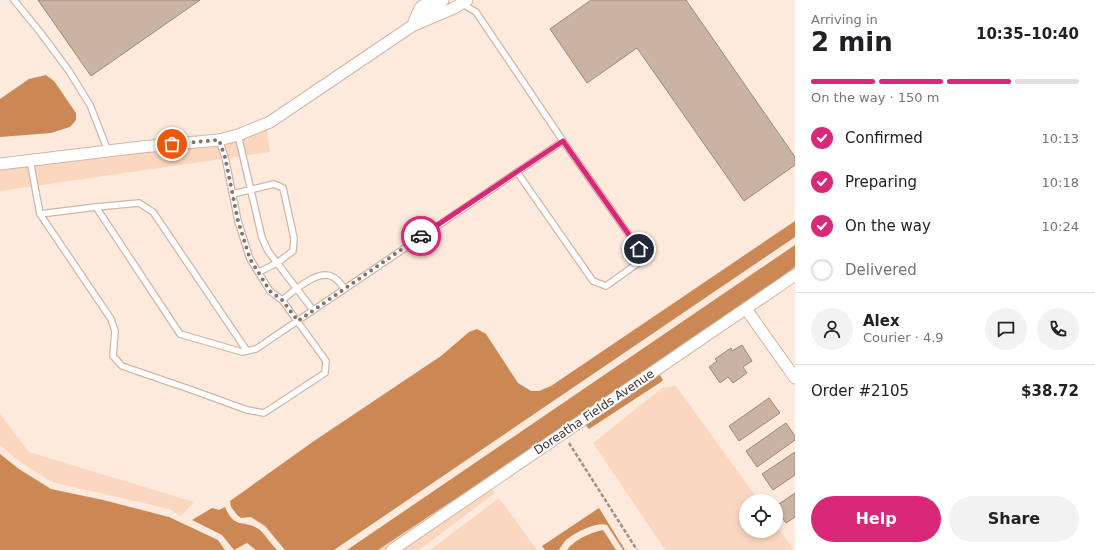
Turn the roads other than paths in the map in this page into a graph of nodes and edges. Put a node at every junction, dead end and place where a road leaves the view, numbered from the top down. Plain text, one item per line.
1 (14, 0) edge
2 (431, 0) edge
3 (443, 0) edge
4 (464, 2) edge
5 (412, 26) junction
6 (238, 136) junction
7 (219, 140) junction
8 (563, 141) junction
9 (108, 151) junction
10 (30, 160) junction
11 (0, 164) edge
12 (516, 172) junction
13 (250, 190) junction
14 (233, 194) junction
15 (96, 207) junction
16 (40, 214) junction
17 (277, 263) junction
18 (259, 272) junction
19 (795, 275) edge
20 (344, 288) junction
21 (297, 289) junction
22 (282, 300) junction
23 (746, 308) junction
24 (313, 310) junction
25 (298, 321) junction
26 (247, 351) junction
27 (795, 378) edge
28 (392, 550) edge

1 - 9 lane
2 - 5 street
3 - 5 street
4 - 5 street
4 - 8 lane
5 - 6 street
6 - 7 street
6 - 13 lane
7 - 9 street
7 - 14 lane
8 - 12 lane
8 - 12 lane
9 - 10 street
10 - 11 street
10 - 16 lane
12 - 20 lane
13 - 14 lane
13 - 17 lane
13 - 17 lane
14 - 18 lane
15 - 16 lane
15 - 26 lane
15 - 26 lane
16 - 25 lane
17 - 18 lane
17 - 21 lane
18 - 22 lane
19 - 23 street, Doreatha Fields Avenue
20 - 21 lane
20 - 24 lane
21 - 22 lane
21 - 24 lane
22 - 25 lane
23 - 27 street
23 - 28 street, Doreatha Fields Avenue
24 - 25 lane
25 - 26 lane

